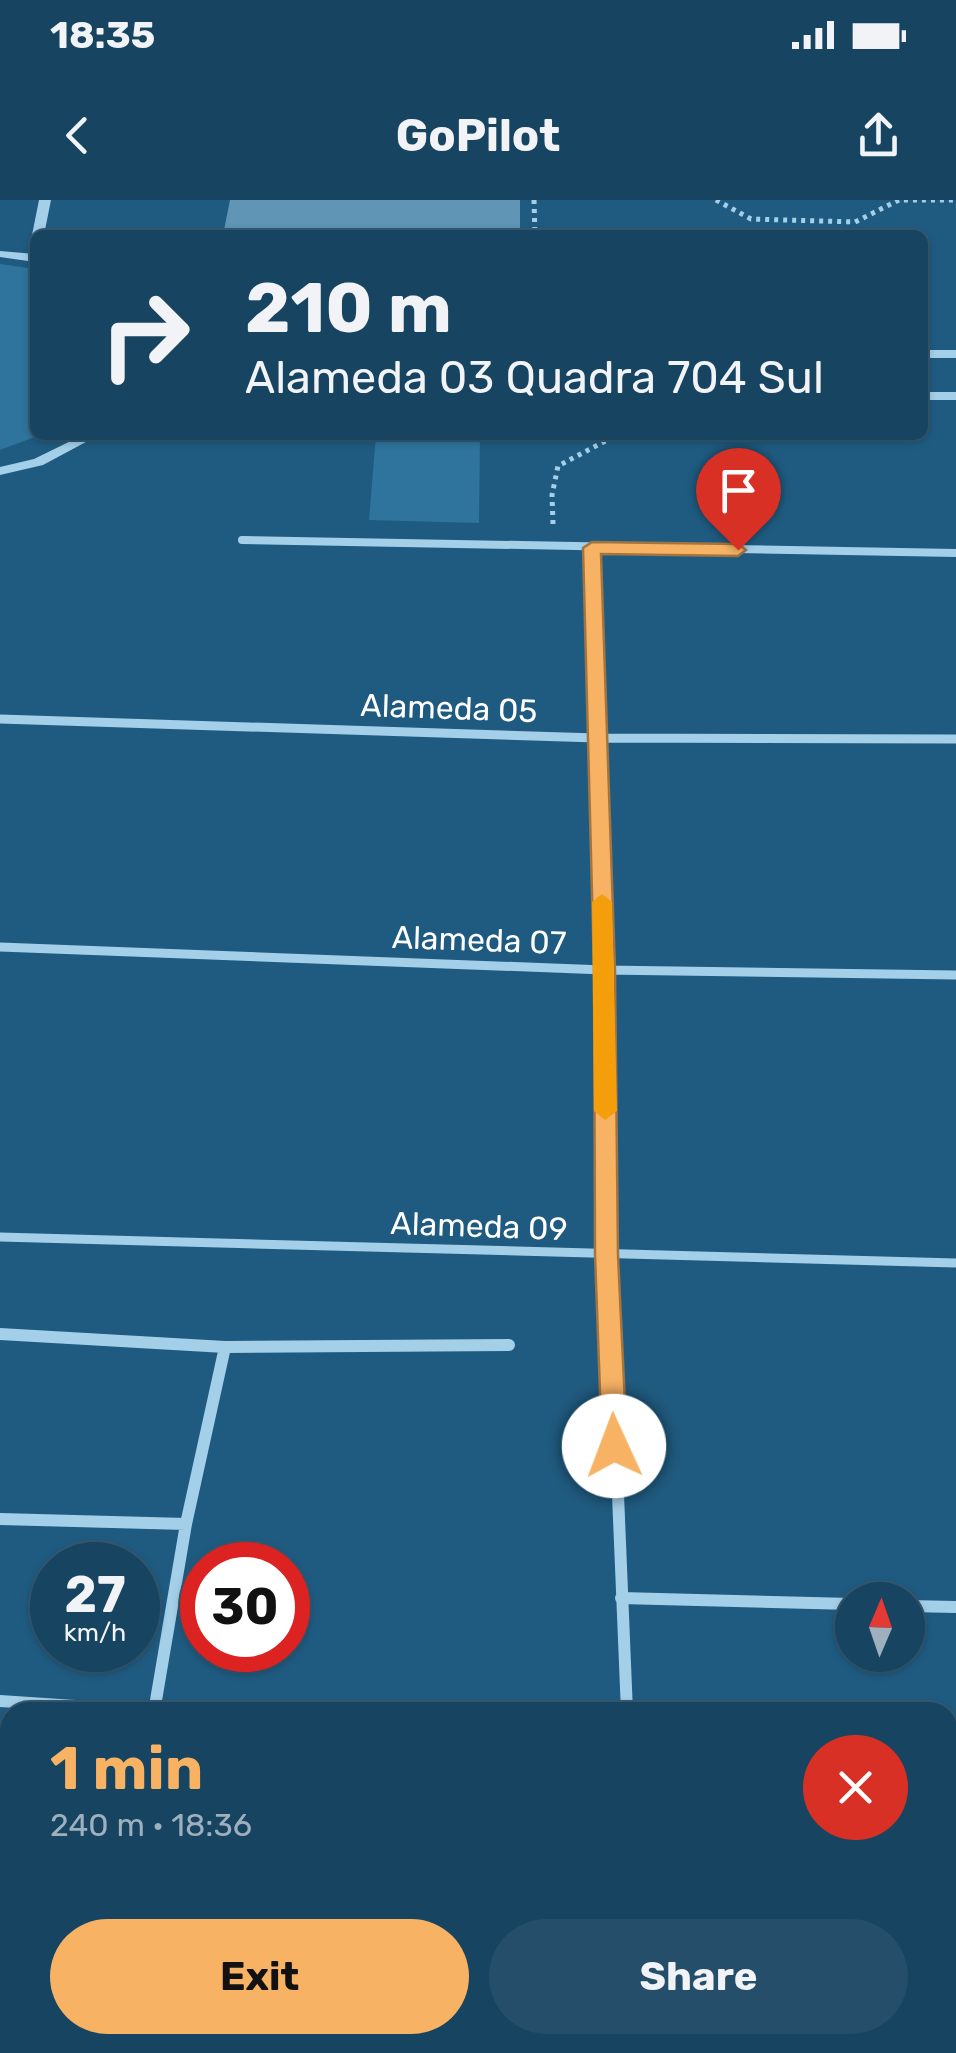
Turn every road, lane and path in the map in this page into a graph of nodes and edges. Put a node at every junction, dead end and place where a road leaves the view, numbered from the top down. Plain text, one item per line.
1 (45, 200) edge
2 (534, 200) edge
3 (716, 200) edge
4 (956, 200) edge
5 (39, 230) edge
6 (534, 230) edge
7 (0, 254) edge
8 (30, 257) edge
9 (928, 354) edge
10 (956, 354) edge
11 (928, 396) edge
12 (956, 396) edge
13 (83, 440) edge
14 (606, 440) edge
15 (0, 471) edge
16 (242, 540) dead end
17 (554, 547) junction
18 (592, 548) junction
19 (956, 554) edge
20 (0, 719) edge
21 (597, 738) junction
22 (956, 739) edge
23 (0, 947) edge
24 (604, 970) junction
25 (956, 975) edge
26 (0, 1237) edge
27 (606, 1255) junction
28 (956, 1263) edge
29 (0, 1334) edge
30 (510, 1345) dead end
31 (224, 1347) junction
32 (0, 1519) edge
33 (186, 1524) junction
34 (621, 1598) junction
35 (835, 1604) edge
36 (925, 1606) edge
37 (956, 1607) edge
38 (156, 1702) edge
39 (626, 1702) edge

1 - 5 street
2 - 6 path
3 - 4 path
7 - 8 street
9 - 10 street
11 - 12 street
13 - 15 street
14 - 17 path
16 - 17 street
17 - 18 street
18 - 19 street
18 - 21 street
20 - 21 street, Alameda 05
21 - 22 street, Alameda 05
21 - 24 street
23 - 24 street, Alameda 07
24 - 25 street, Alameda 07
24 - 27 street
26 - 27 street, Alameda 09
27 - 28 street, Alameda 09
27 - 34 street
29 - 31 street
30 - 31 street
31 - 33 street
32 - 33 street
33 - 38 street
34 - 35 street
34 - 39 street
36 - 37 street

